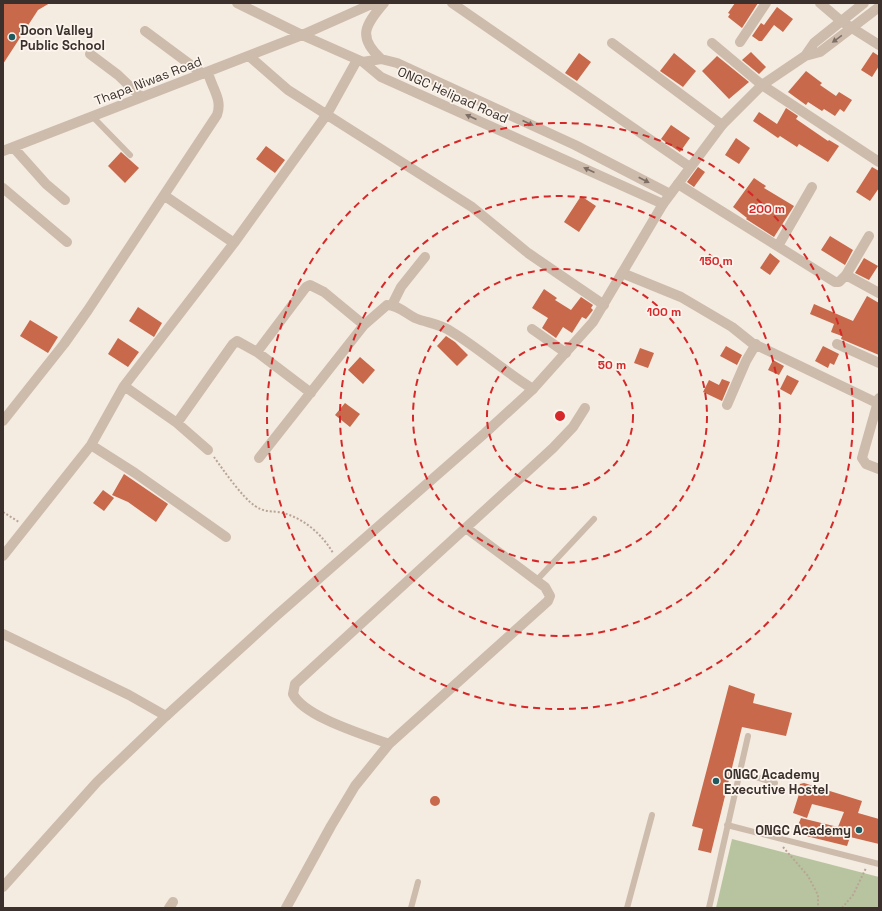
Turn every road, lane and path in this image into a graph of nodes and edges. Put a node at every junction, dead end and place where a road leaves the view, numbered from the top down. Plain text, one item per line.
1 (237, 3) edge
2 (374, 3) edge
3 (384, 3) edge
4 (452, 3) edge
5 (766, 3) edge
6 (820, 3) edge
7 (864, 3) edge
8 (879, 7) edge
9 (841, 22) junction
10 (852, 28) junction
11 (145, 31) dead end
12 (302, 35) junction
13 (740, 42) dead end
14 (612, 43) dead end
15 (712, 43) dead end
16 (879, 45) edge
17 (90, 54) dead end
18 (249, 56) junction
19 (806, 56) junction
20 (381, 59) junction
21 (360, 61) junction
22 (206, 73) junction
23 (762, 85) junction
24 (141, 97) junction
25 (327, 114) junction
26 (92, 116) junction
27 (722, 125) junction
28 (8, 149) edge
29 (130, 156) dead end
30 (879, 162) edge
31 (690, 167) junction
32 (678, 184) junction
33 (812, 187) dead end
34 (3, 188) edge
35 (670, 194) junction
36 (165, 196) junction
37 (65, 200) dead end
38 (663, 204) junction
39 (869, 236) dead end
40 (67, 242) dead end
41 (234, 243) junction
42 (778, 246) junction
43 (425, 257) dead end
44 (622, 273) junction
45 (846, 275) junction
46 (879, 293) edge
47 (392, 305) junction
48 (604, 305) junction
49 (364, 325) junction
50 (532, 329) dead end
51 (756, 344) junction
52 (837, 344) dead end
53 (257, 352) junction
54 (566, 353) junction
55 (879, 363) edge
56 (124, 386) junction
57 (533, 389) junction
58 (311, 393) junction
59 (878, 400) edge
60 (726, 404) dead end
61 (585, 408) dead end
62 (3, 421) edge
63 (177, 423) junction
64 (91, 445) junction
65 (208, 450) joint
66 (259, 458) dead end
67 (879, 469) edge
68 (3, 512) edge
69 (594, 519) dead end
70 (26, 527) junction
71 (466, 528) junction
72 (226, 537) dead end
73 (3, 556) edge
74 (337, 562) junction
75 (536, 581) junction
76 (3, 634) edge
77 (166, 716) junction
78 (748, 736) dead end
79 (389, 744) junction
80 (740, 772) junction
81 (775, 783) dead end
82 (652, 815) dead end
83 (727, 825) junction
84 (775, 837) junction
85 (869, 861) junction
86 (879, 864) edge
87 (418, 882) dead end
88 (3, 887) edge
89 (286, 908) edge
90 (410, 908) edge
91 (627, 908) edge
92 (709, 908) edge
93 (818, 908) edge
94 (842, 908) edge

1 - 12 street, ONGC Helipad Road
2 - 12 street, Thapa Niwas Road
3 - 20 street
4 - 31 street
5 - 13 street
6 - 9 street
7 - 9 street
8 - 10 street
9 - 10 street
9 - 19 street
10 - 16 street
10 -> 19 street
11 - 22 street
12 - 18 street, Thapa Niwas Road
12 - 21 street, ONGC Helipad Road
14 - 27 street
15 - 23 street
17 - 24 street
18 - 22 street, Thapa Niwas Road
18 - 25 street
19 - 23 street
20 - 21 street
20 -> 35 street
21 - 25 street
38 -> 21 street, ONGC Helipad Road
22 - 24 street, Thapa Niwas Road
22 - 36 street
23 - 27 street
23 - 30 street
24 - 26 street, Thapa Niwas Road
25 - 41 street
25 - 48 street
26 - 28 street, Thapa Niwas Road
26 - 29 lane
27 - 31 street
28 - 37 street
31 - 32 street
32 - 35 street
32 - 42 street
33 - 42 street
34 - 40 street
35 - 38 street
36 - 41 street
36 - 62 street
38 - 44 street
39 - 45 street
41 - 56 street
42 - 45 street
43 - 47 street
44 - 48 street
44 - 51 street
45 - 46 street
47 - 49 street
47 - 57 street
48 - 54 street
49 - 53 street
49 - 58 street
50 - 54 street
51 - 59 street
51 - 60 street
52 - 55 street
53 - 58 street
53 - 63 street
54 - 57 street
56 - 63 street
56 - 64 street
57 - 74 street
58 - 66 street
59 - 67 street
61 - 71 street
63 - 65 street
64 - 70 street
64 - 72 street
65 - 74 path
68 - 70 path
69 - 75 lane
70 - 73 street
71 - 75 street
71 - 79 street
74 - 77 street
75 - 79 street
76 - 77 street
77 - 88 street
78 - 80 lane
79 - 89 street
80 - 81 lane
80 - 83 lane
82 - 91 lane
83 - 84 lane
83 - 92 lane
84 - 85 lane
84 - 93 path
85 - 86 lane
85 - 94 path
87 - 90 lane

